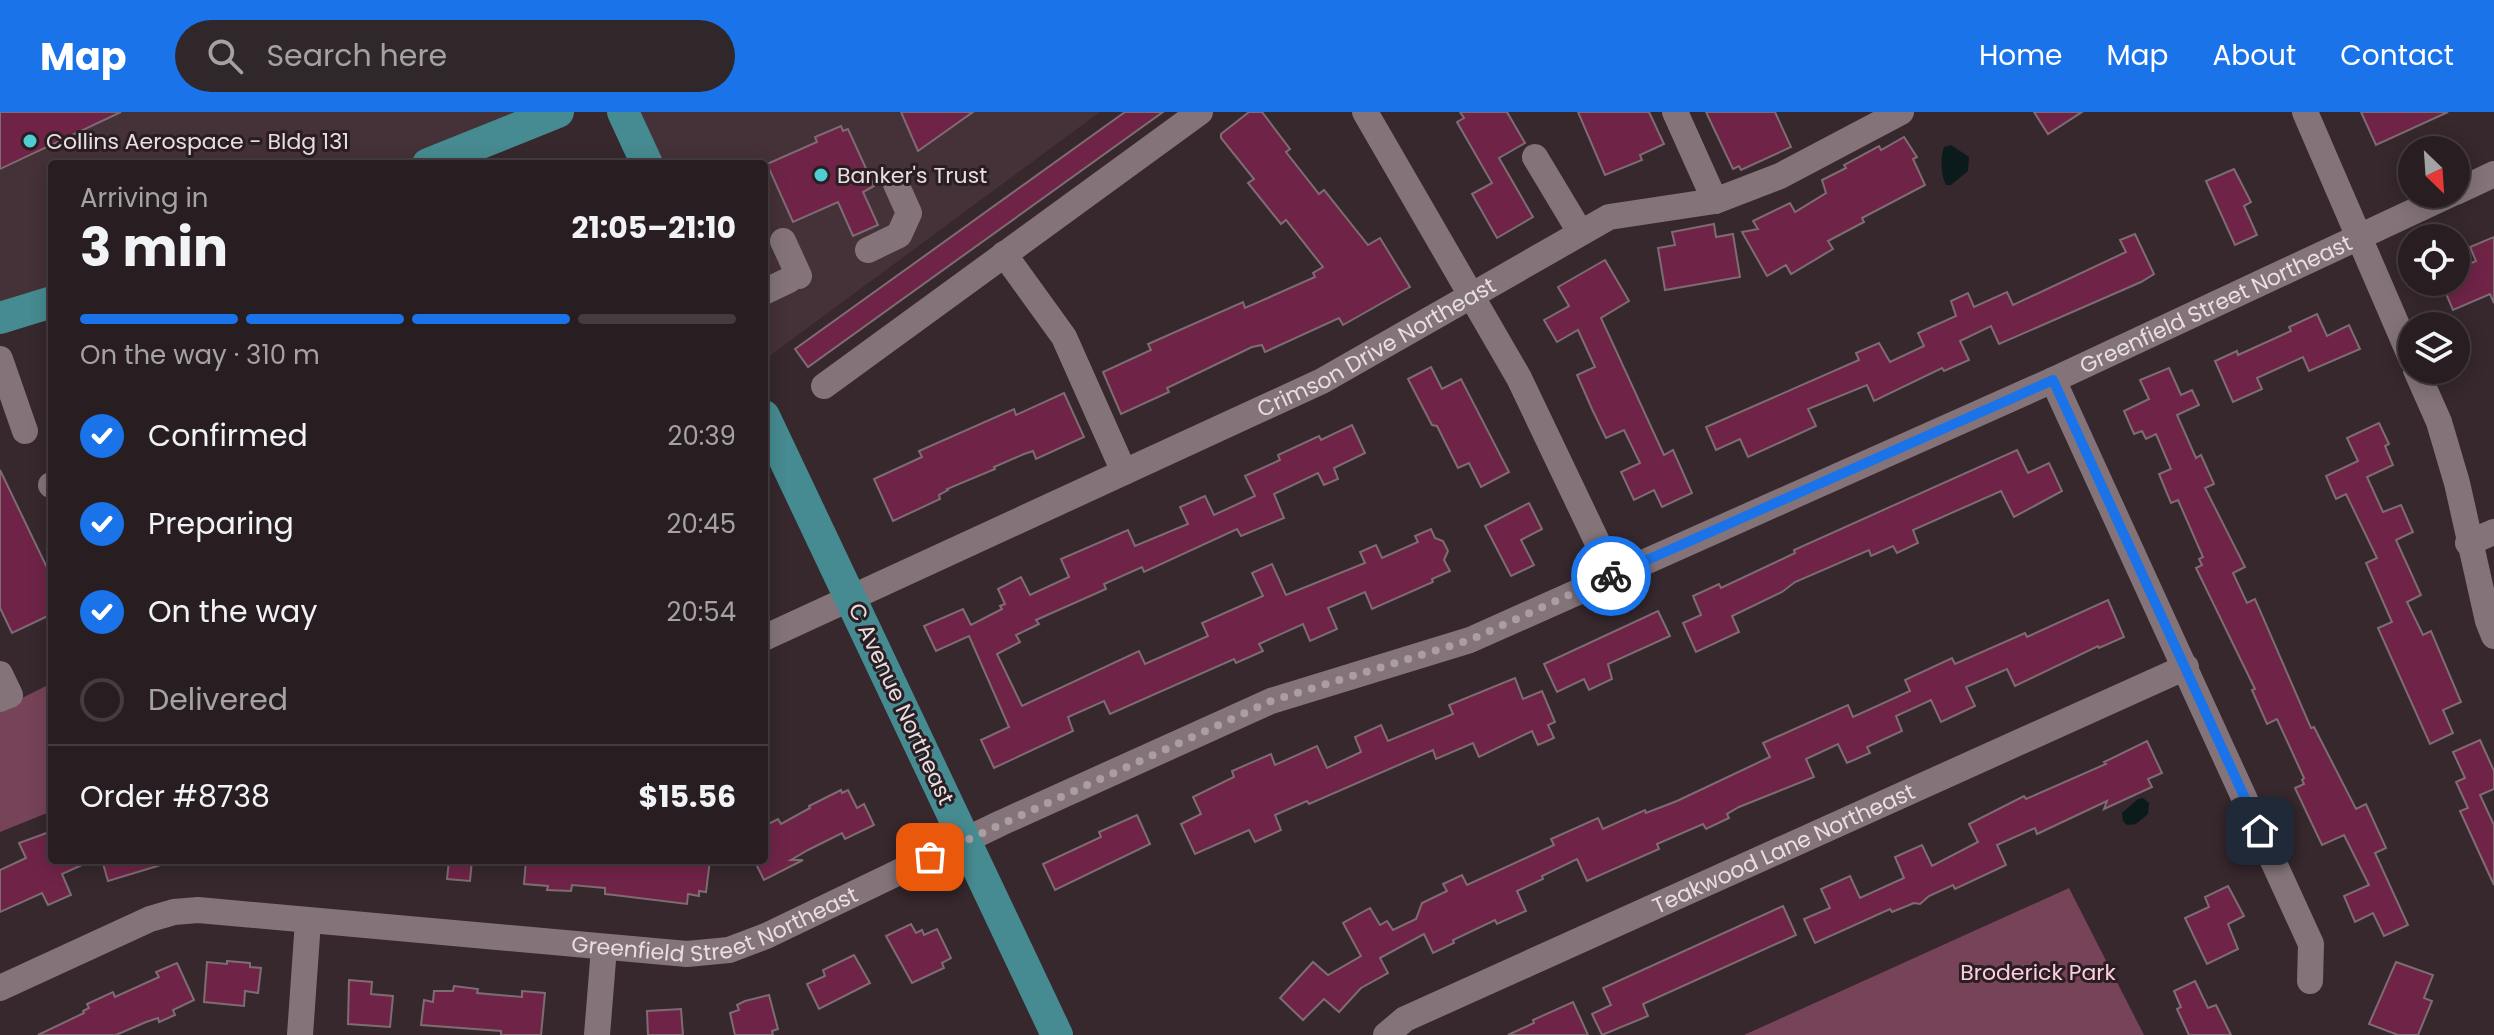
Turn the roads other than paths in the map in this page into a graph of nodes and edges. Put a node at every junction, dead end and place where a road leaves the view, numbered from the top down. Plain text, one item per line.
1 (558, 112) edge
2 (623, 112) edge
3 (1200, 112) edge
4 (1675, 112) edge
5 (1901, 112) edge
6 (2305, 112) edge
7 (1368, 117) edge
8 (1535, 157) dead end
9 (438, 160) edge
10 (645, 160) edge
11 (2494, 174) edge
12 (896, 184) dead end
13 (2470, 185) edge
14 (1715, 201) junction
15 (2420, 208) edge
16 (1580, 232) junction
17 (2358, 236) junction
18 (783, 241) dead end
19 (868, 250) dead end
20 (1004, 254) junction
21 (768, 290) edge
22 (1472, 296) junction
23 (48, 303) edge
24 (0, 318) edge
25 (2398, 328) edge
26 (0, 359) edge
27 (2053, 380) junction
28 (2422, 384) edge
29 (824, 386) dead end
30 (8, 404) edge
31 (768, 424) edge
32 (25, 431) dead end
33 (1124, 472) junction
34 (2494, 532) edge
35 (2468, 543) junction
36 (1613, 575) junction
37 (852, 597) junction
38 (768, 635) edge
39 (2494, 636) edge
40 (2186, 667) junction
41 (0, 674) edge
42 (0, 699) edge
43 (964, 840) junction
44 (308, 921) junction
45 (604, 948) junction
46 (2310, 981) dead end
47 (0, 988) edge
48 (300, 1035) edge
49 (597, 1035) edge
50 (1057, 1035) edge
51 (1386, 1035) edge

1 - 9 main road
2 - 10 main road
3 - 20 street
4 - 14 street
5 - 14 street, Crimson Drive Northeast
6 - 17 street
7 - 22 street
8 - 16 street
11 - 13 street, Greenfield Street Northeast
12 - 19 street
14 - 16 street, Crimson Drive Northeast
15 - 17 street, Greenfield Street Northeast
16 - 22 street, Crimson Drive Northeast
17 - 25 street
17 - 27 street, Greenfield Street Northeast
18 - 21 street
20 - 29 street
20 - 33 street
22 - 33 street, Crimson Drive Northeast
22 - 36 street
23 - 24 main road
26 - 30 street
27 - 36 street, Greenfield Street Northeast
27 - 40 street
28 - 35 street
30 - 32 street
31 - 37 main road, C Avenue Northeast
33 - 37 street, Crimson Drive Northeast
34 - 35 street
35 - 39 street
36 - 43 street, Greenfield Street Northeast
37 - 38 street, Crimson Drive Northeast
37 - 43 main road, C Avenue Northeast
40 - 46 street
40 - 51 street, Teakwood Lane Northeast
41 - 42 street
43 - 45 street, Greenfield Street Northeast
43 - 50 main road, C Avenue Northeast
44 - 45 street, Greenfield Street Northeast
44 - 47 street, Greenfield Street Northeast
44 - 48 street
45 - 49 street

